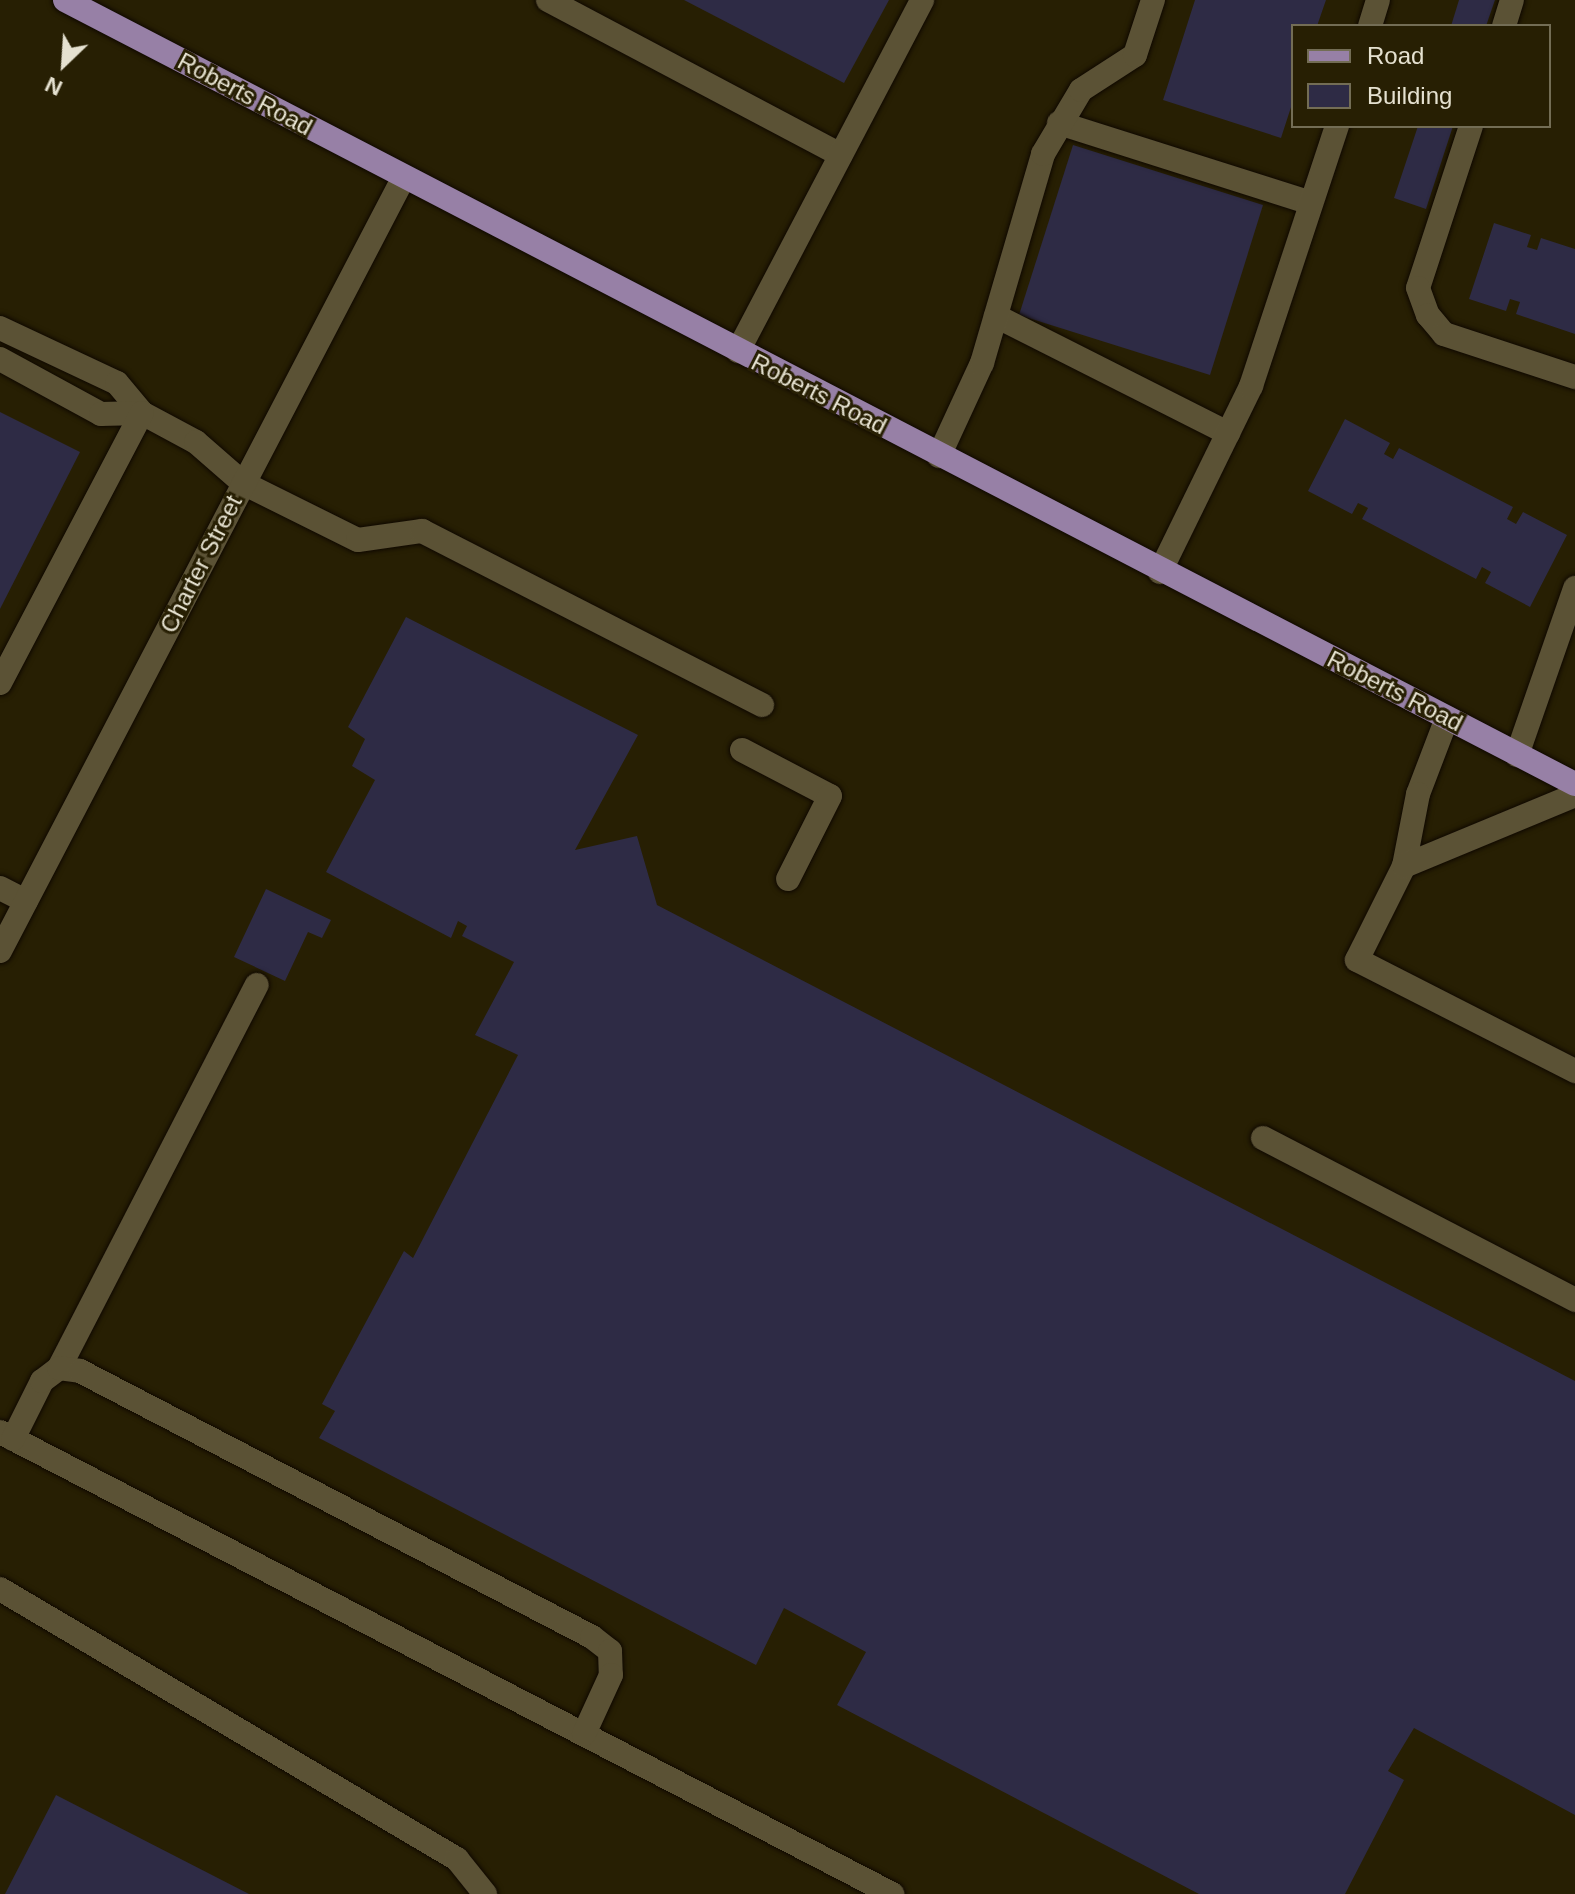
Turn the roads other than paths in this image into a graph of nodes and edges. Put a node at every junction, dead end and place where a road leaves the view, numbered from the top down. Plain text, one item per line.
1 (548, 0) edge
2 (922, 0) edge
3 (1153, 0) edge
4 (1378, 0) edge
5 (1512, 0) edge
6 (77, 3) edge
7 (1371, 24) edge
8 (1505, 24) edge
9 (1059, 123) junction
10 (1336, 128) edge
11 (1470, 128) edge
12 (841, 155) junction
13 (404, 177) junction
14 (1311, 203) junction
15 (996, 316) junction
16 (0, 328) edge
17 (738, 351) junction
18 (0, 359) edge
19 (1575, 377) edge
20 (142, 413) junction
21 (1228, 433) junction
22 (939, 456) junction
23 (243, 483) junction
24 (1160, 572) junction
25 (1575, 588) edge
26 (0, 683) edge
27 (762, 705) dead end
28 (1447, 718) junction
29 (742, 750) dead end
30 (1517, 755) junction
31 (1575, 784) edge
32 (1575, 795) edge
33 (1404, 866) junction
34 (788, 879) dead end
35 (0, 888) edge
36 (26, 901) junction
37 (0, 951) edge
38 (257, 985) dead end
39 (1575, 1071) edge
40 (1263, 1138) dead end
41 (1575, 1300) edge
42 (59, 1368) junction
43 (7, 1435) edge
44 (0, 1589) edge
45 (584, 1734) junction
46 (485, 1894) edge
47 (892, 1894) edge

1 - 12 street
2 - 12 street
3 - 9 street
4 - 7 street
5 - 8 street
6 - 13 main road, Roberts Road
9 - 14 street
9 - 15 street
10 - 14 street
11 - 19 street
12 - 17 street
13 - 17 main road, Roberts Road
13 - 23 street, Charter Street
14 - 21 street
15 - 21 street
15 - 22 street
16 - 20 street
17 - 22 main road, Roberts Road
18 - 20 street
20 - 23 street
20 - 26 street
21 - 24 street
22 - 24 main road, Roberts Road
23 - 27 street
23 - 36 street, Charter Street
24 - 28 main road, Roberts Road
25 - 30 street
28 - 30 main road, Roberts Road
28 - 33 street
29 - 34 street
30 - 31 main road, Roberts Road
32 - 33 street
33 - 39 street
35 - 36 street
36 - 37 street, Charter Street
38 - 42 street
40 - 41 street
42 - 43 street
42 - 45 street
43 - 45 street
44 - 46 street
45 - 47 street

